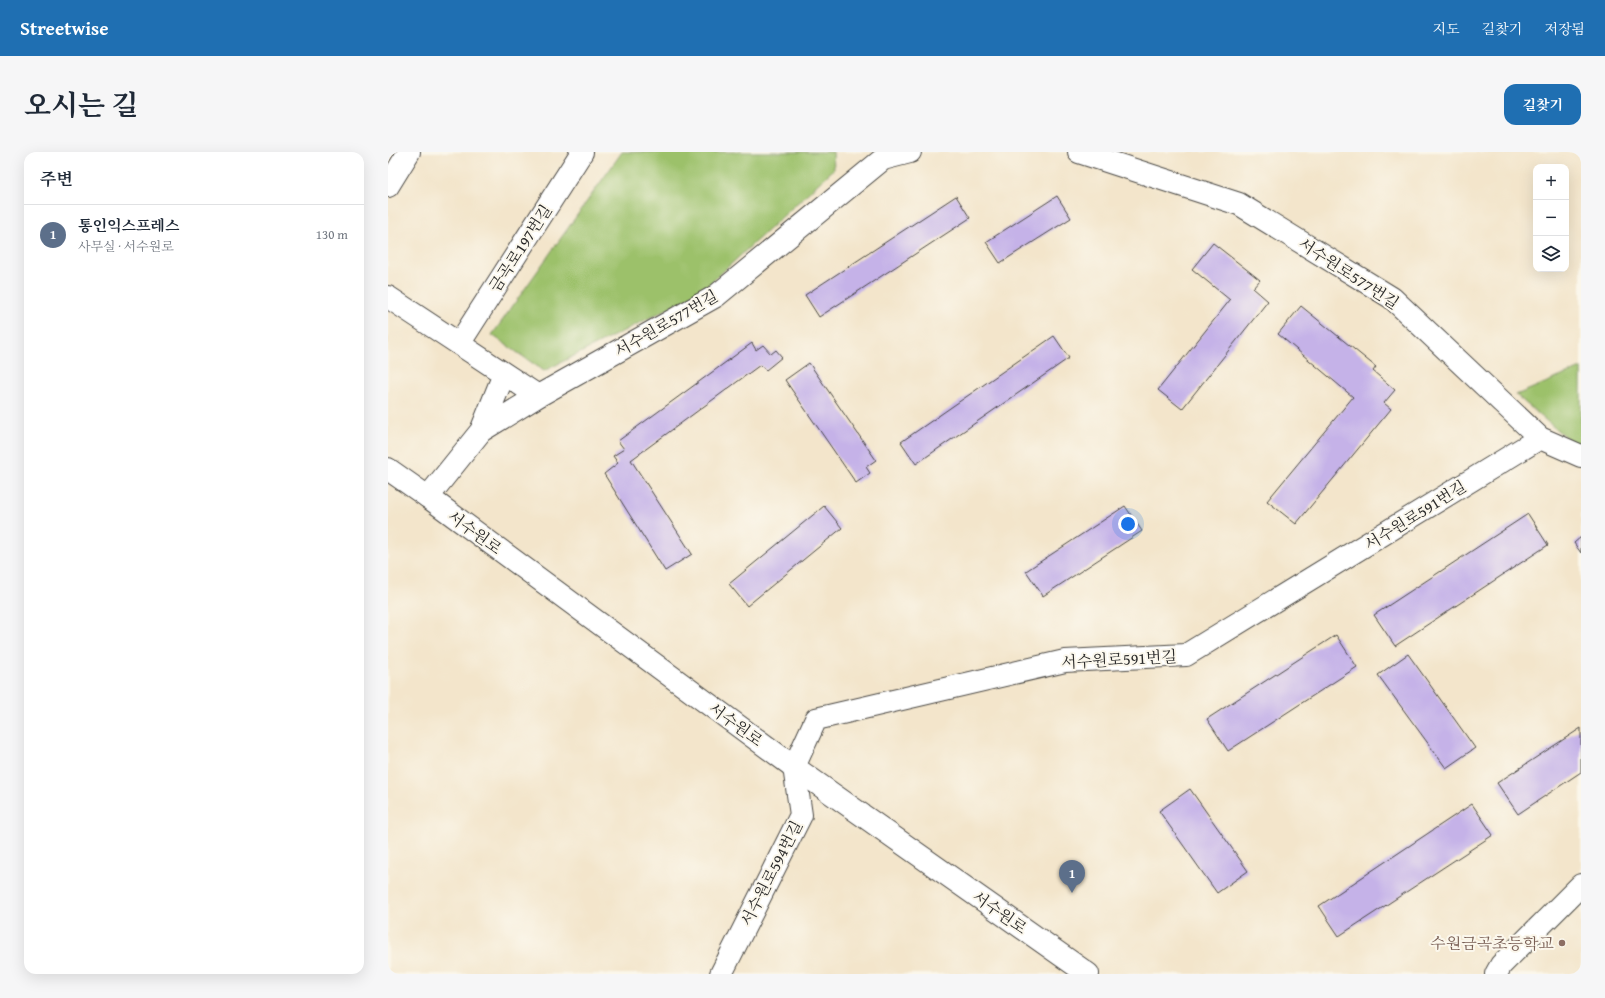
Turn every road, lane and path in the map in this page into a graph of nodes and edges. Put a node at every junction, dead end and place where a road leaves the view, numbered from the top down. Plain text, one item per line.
1 (409, 152) edge
2 (582, 152) edge
3 (910, 152) edge
4 (1081, 152) edge
5 (878, 156) edge
6 (388, 186) edge
7 (388, 297) edge
8 (459, 344) junction
9 (504, 374) junction
10 (538, 396) junction
11 (481, 431) junction
12 (1540, 438) junction
13 (1581, 456) edge
14 (388, 469) edge
15 (428, 497) junction
16 (794, 767) junction
17 (1581, 885) edge
18 (721, 974) edge
19 (1088, 974) edge
20 (1496, 974) edge

1 - 6 street
2 - 8 street, 금곡로197번길
3 - 5 street, 서수원로577번길
4 - 12 street, 서수원로577번길
5 - 10 street, 서수원로577번길
7 - 8 street
8 - 9 street
9 - 10 street
9 - 11 street
10 - 11 street, 서수원로577번길
11 - 15 street, 서수원로577번길
12 - 13 street, 서수원로577번길
12 - 16 street, 서수원로591번길
14 - 15 street, 서수원로
15 - 16 street, 서수원로
16 - 18 street, 서수원로594번길
16 - 19 street, 서수원로
17 - 20 street

